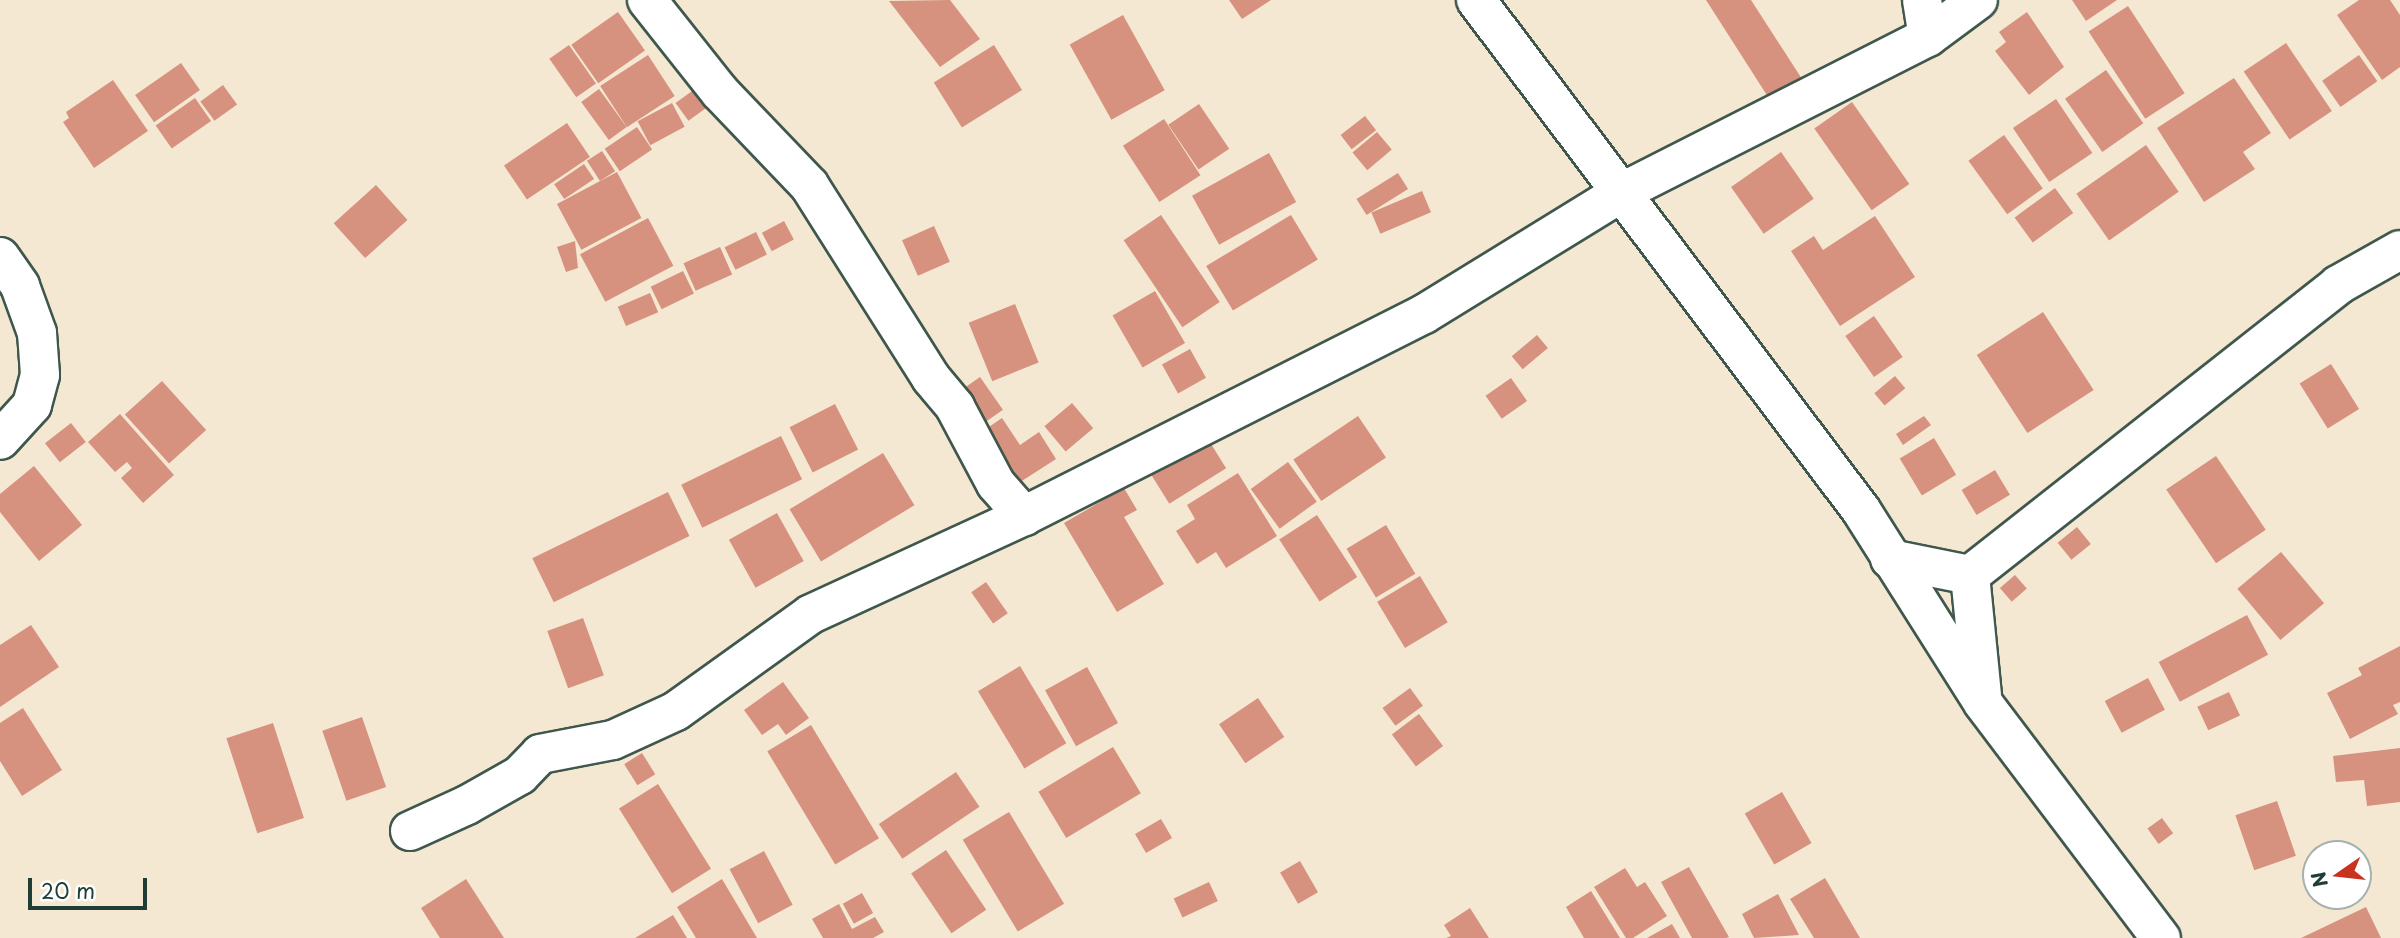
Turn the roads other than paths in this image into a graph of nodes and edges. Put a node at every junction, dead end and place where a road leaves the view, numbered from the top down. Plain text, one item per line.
1 (647, 0) edge
2 (1476, 0) edge
3 (1922, 0) edge
4 (1978, 0) edge
5 (1928, 37) junction
6 (1622, 192) junction
7 (2400, 250) edge
8 (0, 257) edge
9 (0, 440) edge
10 (1024, 516) junction
11 (1890, 559) junction
12 (1970, 575) junction
13 (1983, 702) junction
14 (410, 831) dead end
15 (2161, 938) edge

1 - 10 street
2 - 6 street
3 - 5 street
4 - 5 street
5 - 6 street
6 - 10 street
6 - 11 street
7 - 12 street
8 - 9 street
10 - 14 street
11 - 12 street
11 - 13 street
12 - 13 street
13 - 15 street

